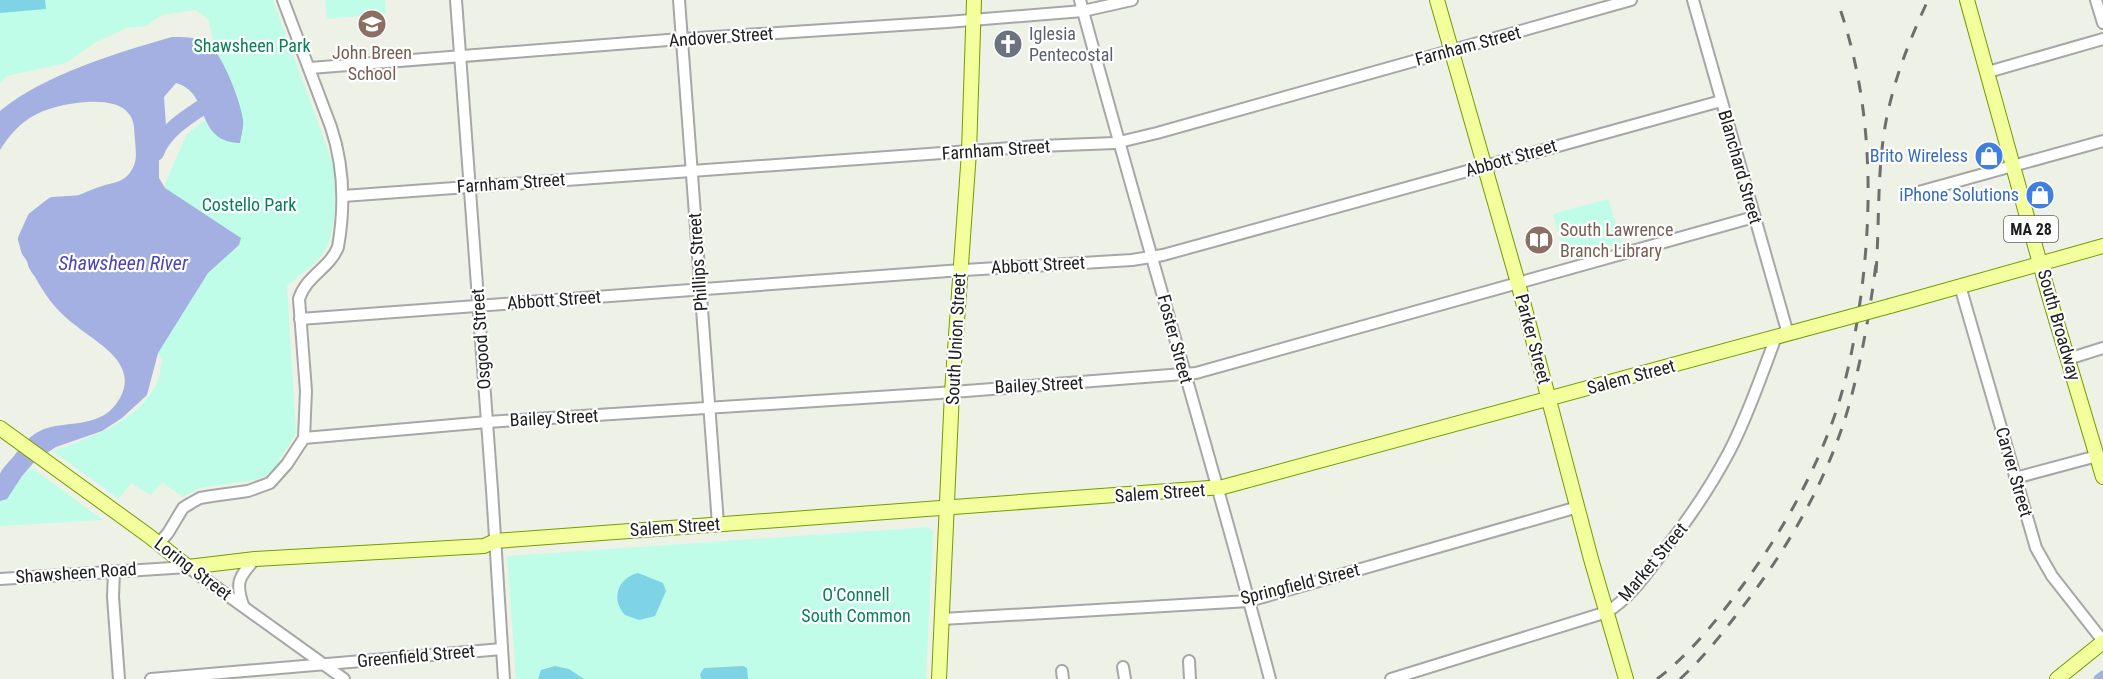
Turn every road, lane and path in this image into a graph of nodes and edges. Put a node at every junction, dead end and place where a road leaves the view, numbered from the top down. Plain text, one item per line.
1 (283, 0) edge
2 (456, 0) edge
3 (679, 0) edge
4 (974, 0) edge
5 (1132, 0) edge
6 (1437, 0) edge
7 (1631, 0) edge
8 (1693, 0) edge
9 (1967, 0) edge
10 (2096, 0) edge
11 (1082, 5) edge
12 (973, 20) junction
13 (2103, 23) edge
14 (682, 39) junction
15 (2103, 39) edge
16 (1452, 50) junction
17 (460, 56) junction
18 (310, 68) junction
19 (1988, 72) junction
20 (1721, 100) junction
21 (2103, 141) edge
22 (1119, 142) junction
23 (969, 152) junction
24 (2014, 165) junction
25 (1485, 166) junction
26 (692, 172) junction
27 (469, 186) junction
28 (1915, 193) dead end
29 (343, 196) junction
30 (1754, 217) junction
31 (2103, 246) edge
32 (1153, 257) junction
33 (2040, 264) junction
34 (960, 270) junction
35 (1518, 283) junction
36 (1960, 286) junction
37 (700, 290) junction
38 (478, 306) junction
39 (300, 319) junction
40 (1786, 335) junction
41 (2103, 348) edge
42 (2068, 359) junction
43 (1184, 374) junction
44 (952, 392) junction
45 (1549, 399) junction
46 (709, 408) junction
47 (487, 422) junction
48 (0, 428) edge
49 (304, 438) junction
50 (2100, 456) edge
51 (2103, 477) edge
52 (2015, 478) junction
53 (1217, 488) junction
54 (1578, 507) junction
55 (947, 508) junction
56 (718, 524) junction
57 (495, 541) junction
58 (159, 543) junction
59 (255, 560) junction
60 (188, 567) junction
61 (114, 571) junction
62 (0, 579) edge
63 (1249, 601) junction
64 (243, 605) junction
65 (1607, 612) junction
66 (942, 619) junction
67 (2103, 641) edge
68 (502, 649) junction
69 (1189, 661) dead end
70 (324, 664) junction
71 (1123, 667) dead end
72 (118, 679) edge
73 (151, 679) edge
74 (344, 679) edge
75 (504, 679) edge
76 (939, 679) edge
77 (1125, 679) edge
78 (1190, 679) edge
79 (1270, 679) edge
80 (1391, 679) edge
81 (1626, 679) edge
82 (2057, 679) edge

1 - 18 street
2 - 17 street, Osgood Street
3 - 14 street, Phillips Street
4 - 12 main road, South Union Street
5 - 11 street, Andover Street
6 - 16 main road, Parker Street
7 - 16 street, Farnham Street
8 - 20 street, Blanchard Street
9 - 19 main road, South Broadway / MA 28
10 - 13 street
11 - 12 street, Andover Street
11 - 22 street, Foster Street
12 - 14 street, Andover Street
12 - 23 main road, South Union Street
14 - 17 street, Andover Street
14 - 26 street, Phillips Street
15 - 19 street
16 - 22 street, Farnham Street
16 - 25 main road, Parker Street
17 - 18 street, Andover Street
17 - 27 street, Osgood Street
18 - 29 street
19 - 24 main road, South Broadway / MA 28
20 - 25 street, Abbott Street
20 - 30 street, Blanchard Street
21 - 24 street
22 - 23 street, Farnham Street
22 - 32 street, Foster Street
23 - 26 street, Farnham Street
23 - 34 main road, South Union Street
24 - 28 street
24 - 33 main road, South Broadway / MA 28
25 - 32 street, Abbott Street
25 - 35 main road, Parker Street
26 - 27 street, Farnham Street
26 - 37 street, Phillips Street
27 - 29 street, Farnham Street
27 - 38 street, Osgood Street
29 - 39 street
30 - 35 street, Bailey Street
30 - 40 street, Blanchard Street
31 - 33 main road, Salem Street
32 - 34 street, Abbott Street
32 - 43 street, Foster Street
33 - 36 main road, Salem Street
33 - 42 main road, South Broadway / MA 28
34 - 37 street, Abbott Street
34 - 44 main road, South Union Street
35 - 43 street, Bailey Street
35 - 45 main road, Parker Street
36 - 40 main road, Salem Street, bridge
36 - 52 street, Carver Street
37 - 38 street, Abbott Street
37 - 46 street, Phillips Street
38 - 39 street, Abbott Street
38 - 47 street, Osgood Street
39 - 49 street
40 - 45 main road, Salem Street
40 - 65 street, Market Street
41 - 42 street
42 - 50 main road, South Broadway / MA 28
43 - 44 street, Bailey Street
43 - 53 street, Foster Street
44 - 46 street, Bailey Street
44 - 55 main road, South Union Street
45 - 53 main road, Salem Street
45 - 54 main road, Parker Street
46 - 47 street, Bailey Street
46 - 56 street, Phillips Street
47 - 49 street, Bailey Street
47 - 57 street, Osgood Street
48 - 58 main road, Loring Street
49 - 58 street
50 - 51 main road, South Broadway / MA 28
50 - 52 street
52 - 67 street, Carver Street
53 - 55 main road, Salem Street
53 - 63 street, Foster Street
54 - 63 street, Springfield Street
54 - 65 main road, Parker Street
55 - 56 main road, Salem Street
55 - 66 main road, South Union Street
56 - 57 main road, Salem Street
57 - 59 main road, Salem Street
57 - 68 street, Osgood Street
58 - 60 main road, Loring Street
59 - 60 main road, Salem Street
59 - 64 street
60 - 61 street, Shawsheen Road
60 - 64 street, Loring Street
61 - 62 street, Shawsheen Road
61 - 72 street
63 - 66 street, Springfield Street
63 - 79 street, Foster Street
64 - 70 street, Loring Street
65 - 80 street, Market Street
65 - 81 main road, Parker Street
66 - 76 main road, South Union Street
67 - 82 main road
68 - 70 street, Greenfield Street
68 - 75 street, Osgood Street
69 - 78 street
70 - 73 street, Greenfield Street
70 - 74 street, Loring Street
71 - 77 street

